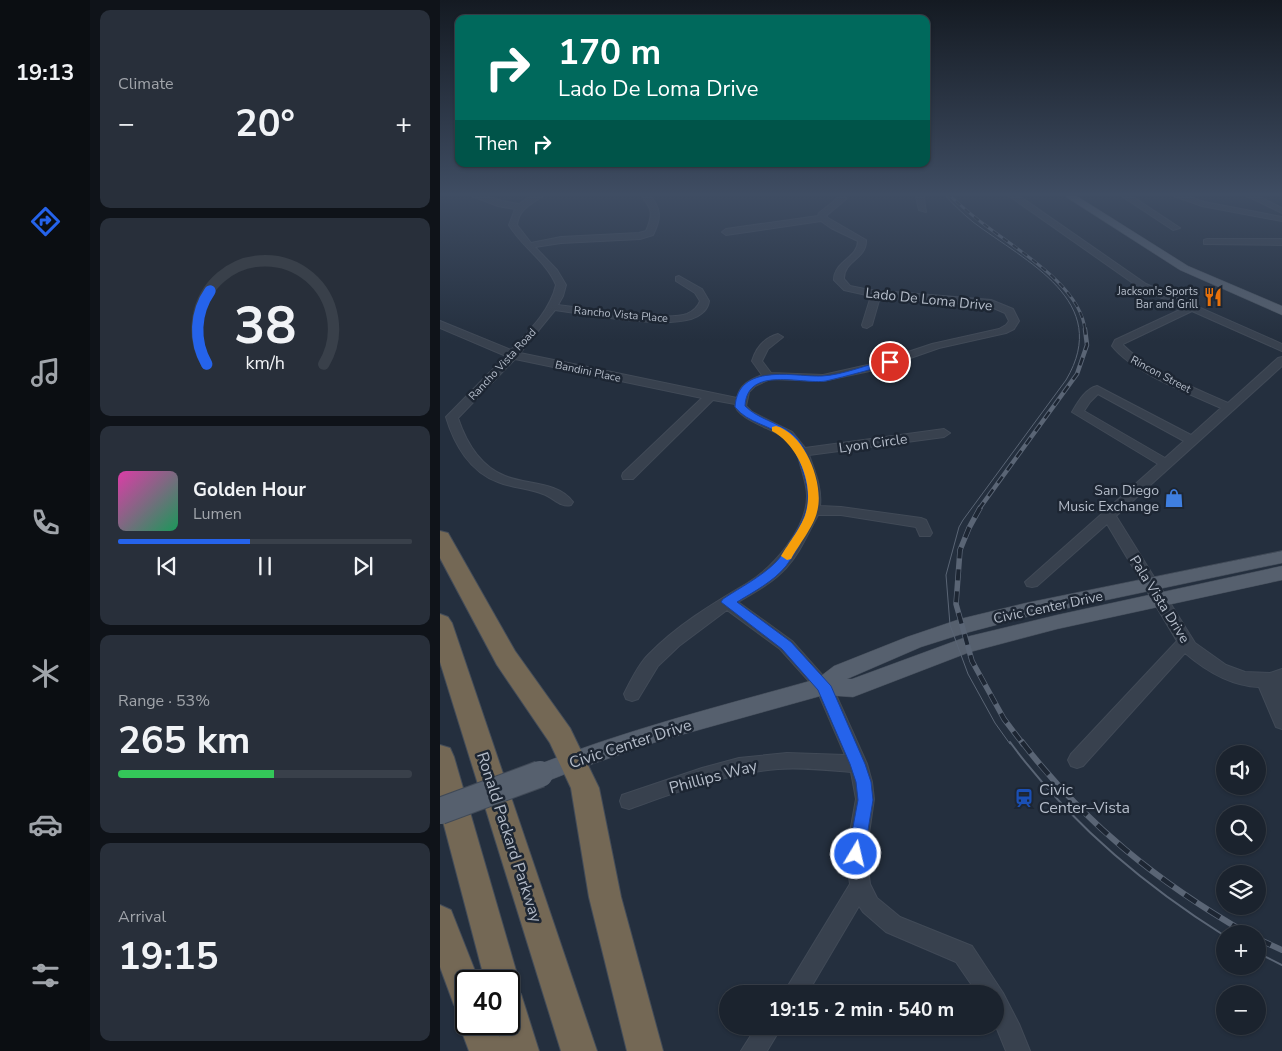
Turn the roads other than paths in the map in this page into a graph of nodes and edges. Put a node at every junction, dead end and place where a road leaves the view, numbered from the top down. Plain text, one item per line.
1 (526, 242) edge
2 (550, 242) edge
3 (863, 242) edge
4 (1080, 242) edge
5 (1143, 242) edge
6 (1150, 242) edge
7 (529, 246) junction
8 (679, 279) dead end
9 (876, 294) junction
10 (553, 307) junction
11 (1282, 307) edge
12 (1191, 308) junction
13 (1282, 311) edge
14 (440, 324) edge
15 (867, 325) dead end
16 (778, 336) dead end
17 (1282, 348) edge
18 (513, 354) junction
19 (1282, 360) edge
20 (768, 376) junction
21 (710, 396) junction
22 (740, 402) junction
23 (1230, 408) junction
24 (944, 433) dead end
25 (1192, 441) junction
26 (802, 452) junction
27 (1166, 464) junction
28 (628, 476) dead end
29 (566, 502) dead end
30 (812, 510) junction
31 (1108, 515) junction
32 (925, 533) dead end
33 (440, 538) edge
34 (1282, 557) edge
35 (1282, 573) edge
36 (1032, 582) dead end
37 (1155, 592) junction
38 (727, 602) junction
39 (440, 623) edge
40 (1186, 642) junction
41 (1276, 682) edge
42 (824, 686) junction
43 (632, 694) dead end
44 (1282, 722) edge
45 (440, 757) edge
46 (1077, 760) dead end
47 (572, 761) junction
48 (858, 764) junction
49 (629, 801) dead end
50 (440, 811) edge
51 (860, 886) junction
52 (440, 921) edge
53 (458, 970) edge
54 (499, 970) edge
55 (800, 985) edge
56 (985, 985) edge
57 (1004, 1018) edge
58 (482, 1035) edge
59 (517, 1035) edge
60 (765, 1035) edge
61 (487, 1051) edge
62 (521, 1051) edge
63 (579, 1051) edge
64 (645, 1051) edge
65 (753, 1051) edge
66 (1018, 1051) edge

1 - 7 street, Rancho Vista Road
2 - 7 street
3 - 9 street, Lado De Loma Drive
4 - 12 street
5 - 13 main road
6 - 11 main road
7 - 10 street, Rancho Vista Road
8 - 10 street, Rancho Vista Place
9 - 15 street
9 - 20 street, Lado De Loma Drive
10 - 18 street, Rancho Vista Road
12 - 17 street
12 - 23 street, Rincon Street
14 - 18 street, Bandini Place
16 - 20 street
18 - 21 street, Bandini Place
18 - 29 street, Rancho Vista Road
19 - 23 street
20 - 22 street
21 - 22 street, Bandini Place
21 - 28 street
22 - 26 street
23 - 25 street
24 - 26 street, Lyon Circle
25 - 27 street
25 - 27 street
26 - 30 street
27 - 31 street
30 - 32 street
30 - 38 street
31 - 36 street
31 - 37 street, Pala Vista Drive
33 - 47 highway
34 - 37 main road, Civic Center Drive
35 - 37 main road, Civic Center Drive
37 - 40 street, Pala Vista Drive
37 - 42 main road, Civic Center Drive
38 - 42 street
38 - 43 street
39 - 63 highway, Ronald Packard Parkway
40 - 41 street, Pala Vista Drive
40 - 46 street
41 - 44 street
42 - 47 main road, Civic Center Drive
42 - 48 street
45 - 54 highway
47 - 50 main road, Civic Center Drive, bridge
47 - 64 highway
48 - 49 street, Phillips Way
48 - 51 street
51 - 55 street
51 - 56 street
52 - 53 highway
57 - 66 street
58 - 61 highway
59 - 62 highway
60 - 65 street

